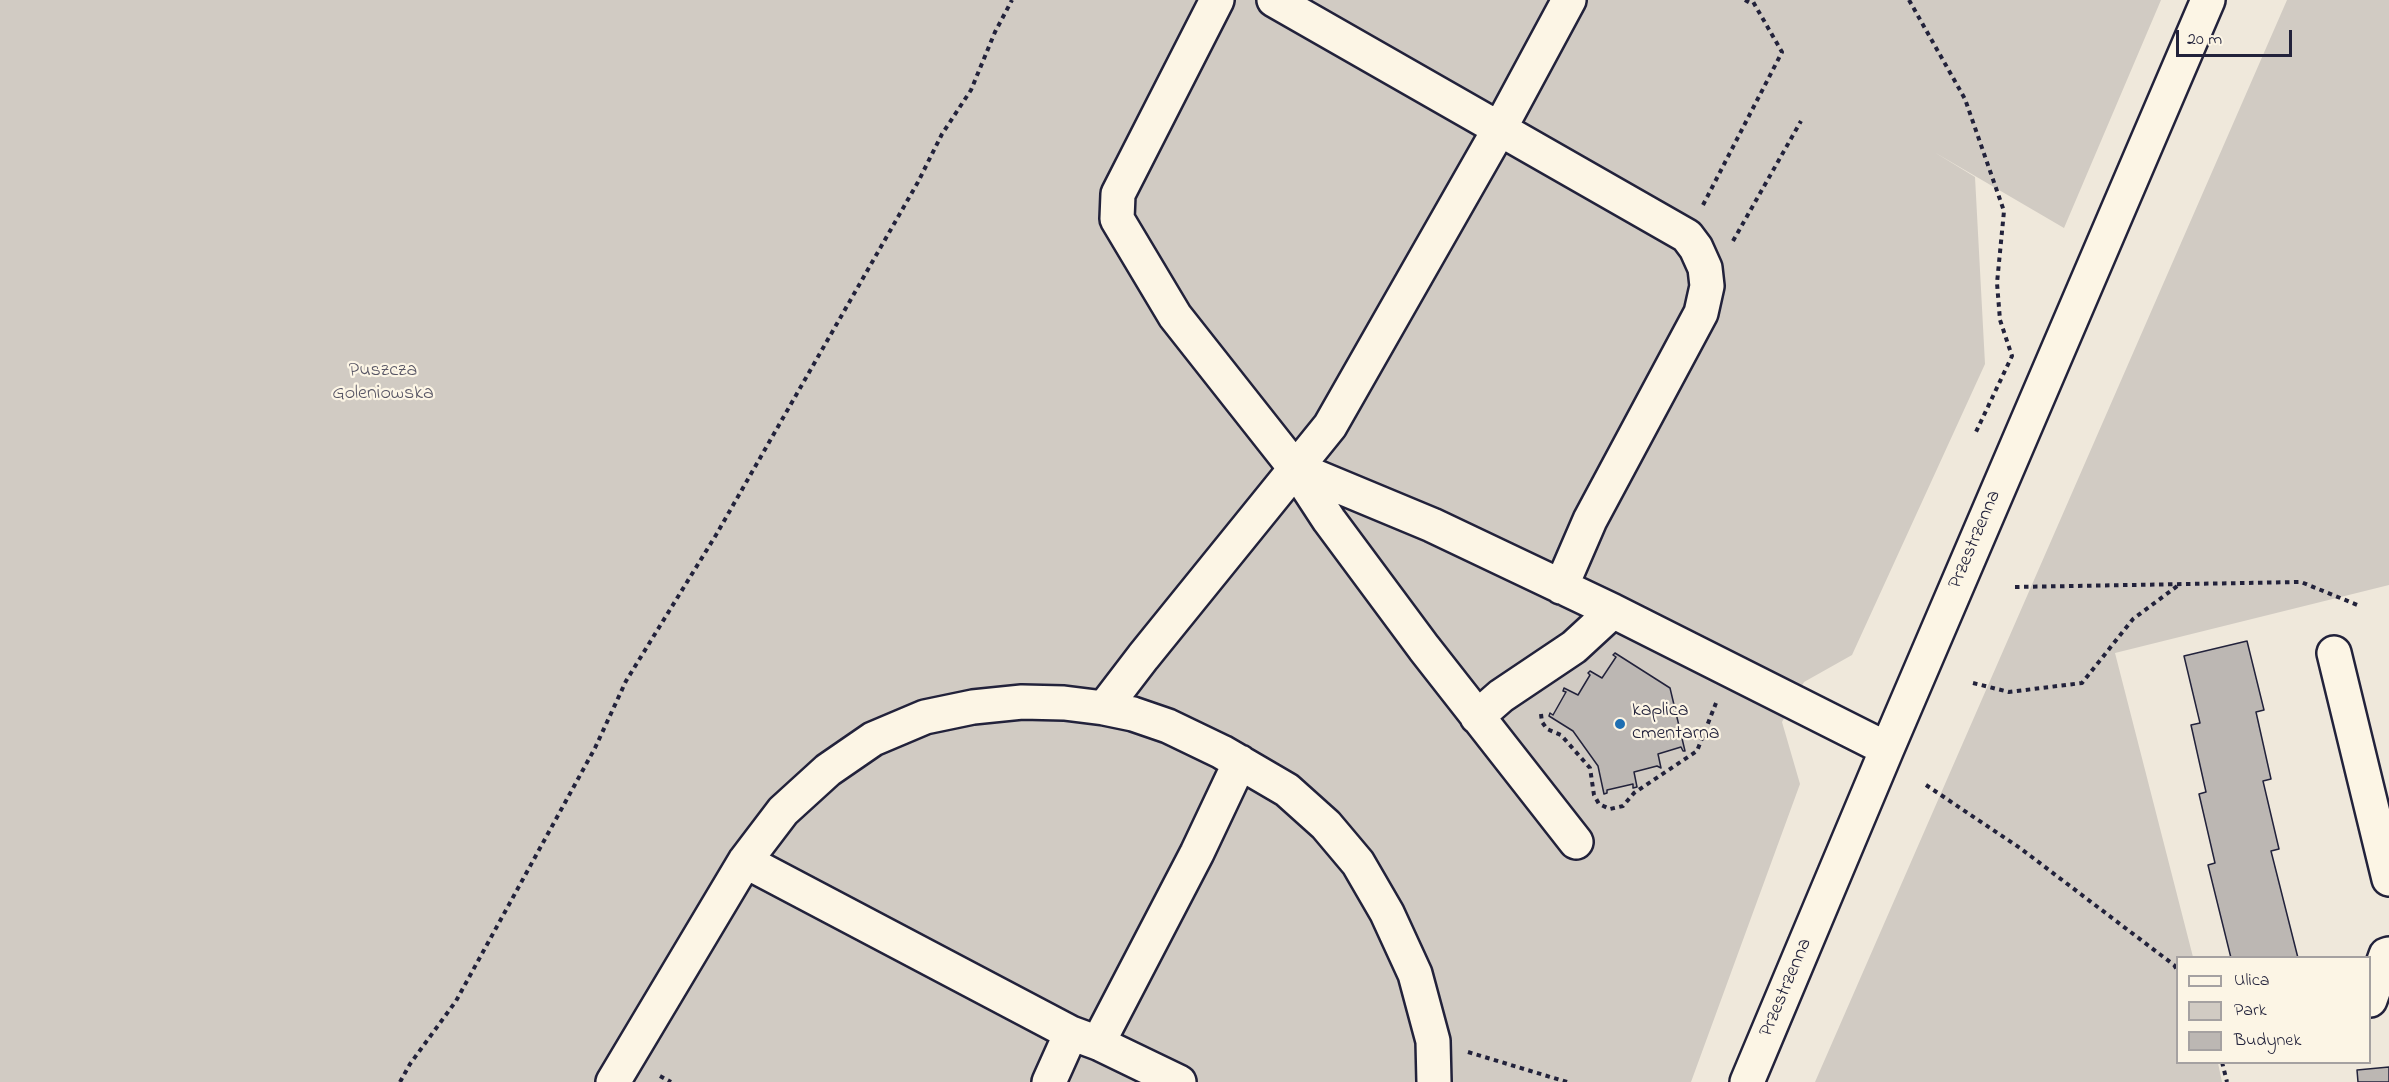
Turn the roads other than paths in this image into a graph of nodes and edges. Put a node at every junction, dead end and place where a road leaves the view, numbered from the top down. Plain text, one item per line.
1 (1217, 0) edge
2 (1274, 0) edge
3 (1569, 0) edge
4 (2208, 0) edge
5 (1500, 128) junction
6 (1295, 468) junction
7 (1561, 587) junction
8 (1613, 611) junction
9 (2334, 653) dead end
10 (1104, 708) junction
11 (1478, 717) junction
12 (1887, 749) junction
13 (1240, 762) junction
14 (1576, 842) dead end
15 (745, 861) junction
16 (2389, 879) edge
17 (2389, 954) edge
18 (2371, 997) edge
19 (1084, 1038) junction
20 (613, 1082) edge
21 (1049, 1082) edge
22 (1179, 1082) edge
23 (1434, 1082) edge
24 (1747, 1082) edge

1 - 6 street
2 - 5 street
3 - 5 street
4 - 12 street, Przestrzenna
5 - 6 street
5 - 7 street
6 - 7 street
6 - 10 street
6 - 11 street
7 - 8 street
8 - 11 street
8 - 12 street
9 - 16 street
10 - 13 street
10 - 15 street
11 - 14 street
12 - 24 street, Przestrzenna
13 - 19 street
13 - 23 street
15 - 19 street
15 - 20 street
17 - 18 street
19 - 21 street
19 - 22 street

